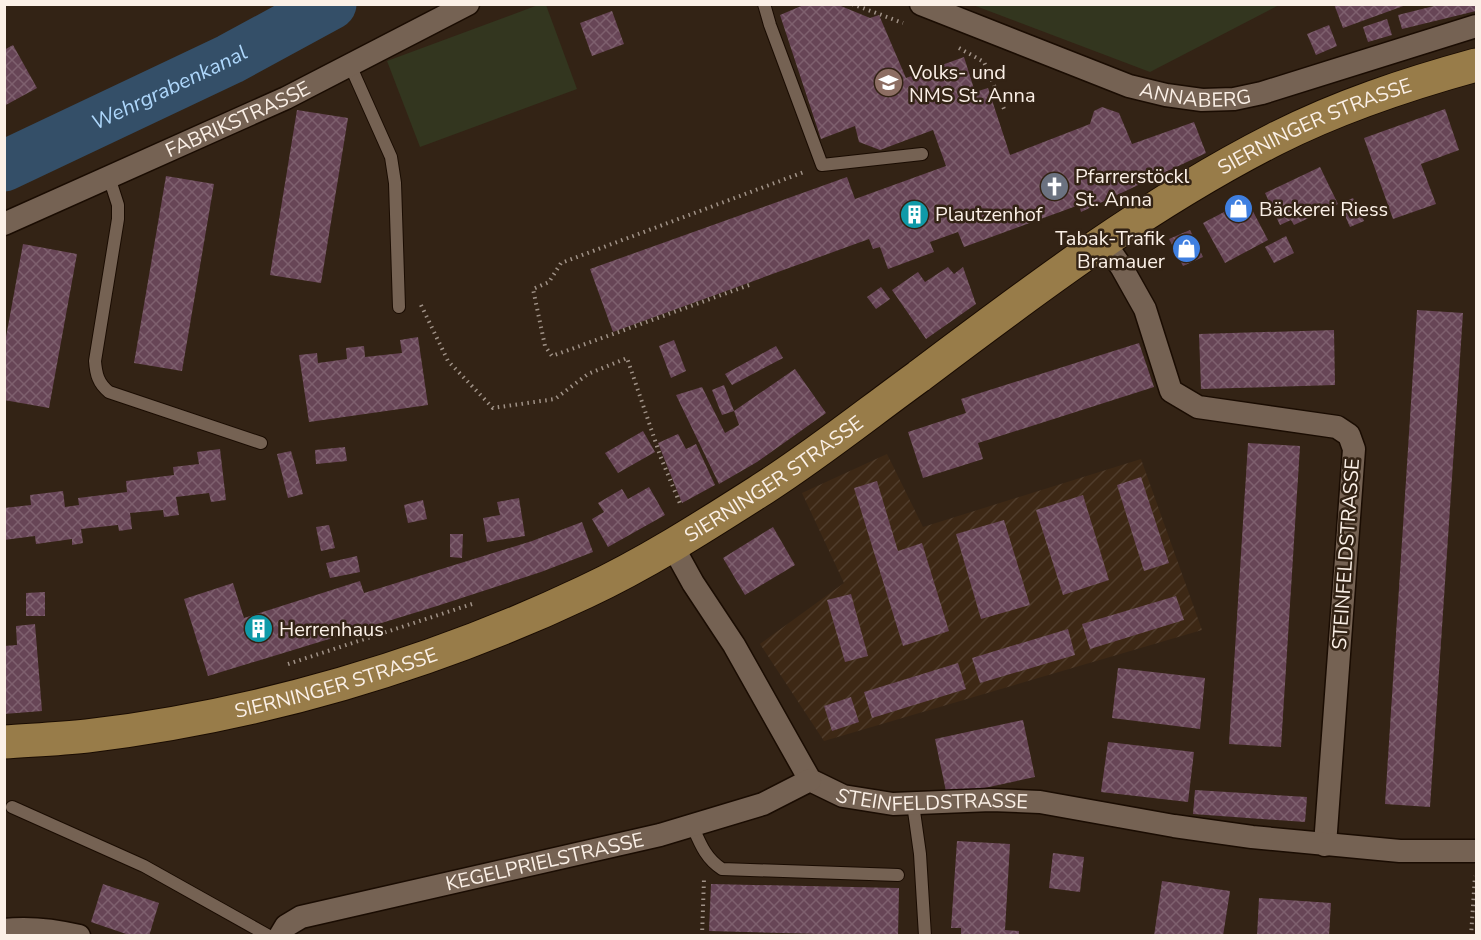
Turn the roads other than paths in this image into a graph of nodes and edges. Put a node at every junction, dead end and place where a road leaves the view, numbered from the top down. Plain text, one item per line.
1 (468, 4) edge
2 (764, 4) edge
3 (921, 4) edge
4 (1476, 26) edge
5 (351, 65) junction
6 (1476, 65) edge
7 (922, 154) dead end
8 (109, 177) junction
9 (4, 224) edge
10 (1104, 242) junction
11 (399, 307) dead end
12 (261, 443) dead end
13 (672, 546) junction
14 (4, 742) edge
15 (810, 780) junction
16 (914, 804) junction
17 (12, 807) dead end
18 (692, 825) junction
19 (1325, 845) junction
20 (1476, 859) edge
21 (898, 875) dead end
22 (4, 930) edge
23 (79, 936) edge
24 (269, 936) edge
25 (280, 936) edge
26 (925, 936) edge

1 - 5 street, FABRIKSTRASSE
2 - 7 lane
3 - 4 street, ANNABERG
5 - 8 street, FABRIKSTRASSE
5 - 11 lane
6 - 10 main road, SIERNINGER STRASSE
8 - 9 street, FABRIKSTRASSE
8 - 12 lane
10 - 13 main road, SIERNINGER STRASSE
10 - 19 street, STEINFELDSTRASSE
13 - 14 main road, SIERNINGER STRASSE
13 - 15 street, STEINFELDSTRASSE
15 - 16 street, STEINFELDSTRASSE
15 - 18 street, KEGELPRIELSTRASSE
16 - 19 street, STEINFELDSTRASSE
16 - 26 lane
17 - 24 lane
18 - 21 lane
18 - 25 street, KEGELPRIELSTRASSE
19 - 20 street, STEINFELDSTRASSE
22 - 23 street

